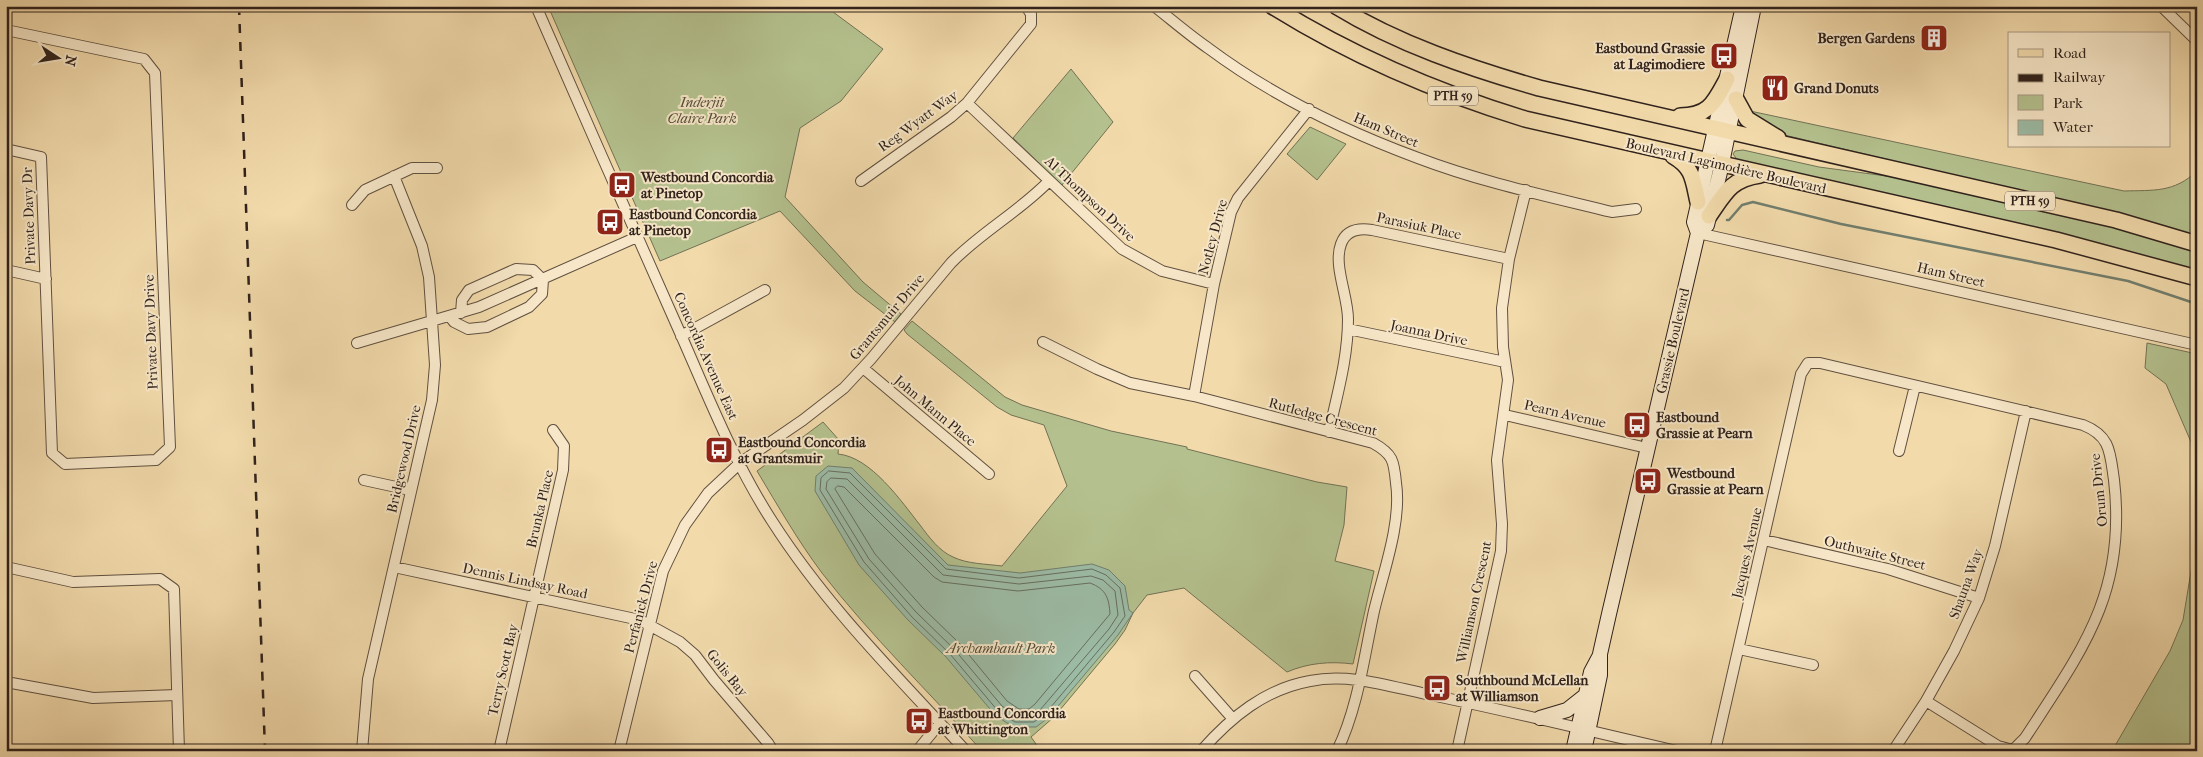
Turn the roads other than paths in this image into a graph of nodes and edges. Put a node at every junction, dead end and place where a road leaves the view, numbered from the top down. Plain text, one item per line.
1 (536, 6) edge
2 (1026, 6) edge
3 (1154, 6) edge
4 (1272, 6) edge
5 (1336, 6) edge
6 (1743, 6) edge
7 (1754, 6) edge
8 (2161, 6) edge
9 (6, 30) edge
10 (2197, 41) edge
11 (1727, 79) junction
12 (1736, 99) junction
13 (967, 103) junction
14 (1309, 109) junction
15 (1659, 116) junction
16 (1722, 130) junction
17 (1648, 148) junction
18 (6, 149) edge
19 (1799, 149) junction
20 (1715, 163) junction
21 (437, 168) dead end
22 (394, 176) junction
23 (1769, 176) junction
24 (861, 180) dead end
25 (1049, 181) junction
26 (1526, 190) junction
27 (1698, 202) junction
28 (352, 205) dead end
29 (1636, 209) dead end
30 (1709, 216) junction
31 (1698, 233) junction
32 (637, 237) junction
33 (2197, 244) edge
34 (1509, 259) junction
35 (6, 270) edge
36 (2197, 278) edge
37 (46, 279) junction
38 (543, 280) junction
39 (1214, 284) junction
40 (765, 290) dead end
41 (461, 313) junction
42 (450, 316) junction
43 (431, 322) junction
44 (1348, 329) junction
45 (681, 336) junction
46 (1043, 342) dead end
47 (357, 344) dead end
48 (2197, 345) edge
49 (1505, 362) junction
50 (1808, 363) joint
51 (863, 368) junction
52 (1915, 386) junction
53 (1194, 396) junction
54 (2026, 411) junction
55 (1505, 414) junction
56 (553, 430) dead end
57 (1329, 432) junction
58 (1648, 448) junction
59 (1899, 451) dead end
60 (740, 463) junction
61 (989, 474) dead end
62 (364, 480) dead end
63 (410, 490) junction
64 (1764, 540) junction
65 (6, 567) edge
66 (394, 567) junction
67 (534, 596) junction
68 (1979, 598) junction
69 (649, 625) junction
70 (1740, 649) junction
71 (1600, 654) junction
72 (1813, 666) dead end
73 (1195, 676) dead end
74 (1358, 680) junction
75 (6, 682) edge
76 (177, 695) junction
77 (1586, 695) junction
78 (1926, 701) junction
79 (1467, 702) junction
80 (1540, 718) junction
81 (1233, 719) junction
82 (940, 723) junction
83 (1583, 730) junction
84 (179, 751) edge
85 (362, 751) edge
86 (499, 751) edge
87 (620, 751) edge
88 (773, 751) edge
89 (918, 751) edge
90 (966, 751) edge
91 (1201, 751) edge
92 (1337, 751) edge
93 (1457, 751) edge
94 (1573, 751) edge
95 (1584, 751) edge
96 (1677, 751) edge
97 (1715, 751) edge
98 (1893, 751) edge

1 - 32 street, Concordia Avenue East
2 - 13 street, Reg Wyatt Way
3 - 14 street, Ham Street
4 - 17 main road, Boulevard Lagimodière Boulevard / PTH 59
5 - 15 main road, PTH 59
6 - 11 main road, Grassie Boulevard
7 - 12 main road, Grassie Boulevard
8 - 10 street
9 - 37 street, Private Davy Drive
11 - 15 main road
11 - 16 main road, Grassie Boulevard
12 - 16 main road, Grassie Boulevard
12 - 19 main road
13 - 24 street, Reg Wyatt Way
13 - 25 street, Al Thompson Drive
14 - 26 street, Ham Street
14 - 39 street, Notley Drive
15 - 16 main road, PTH 59
16 - 19 main road, PTH 59
16 - 20 main road, Grassie Boulevard
17 - 20 main road, Boulevard Lagimodière Boulevard / PTH 59
17 - 27 main road
18 - 37 street, Private Davy Dr
19 - 33 main road, PTH 59
20 - 23 main road, Boulevard Lagimodière Boulevard / PTH 59
20 - 27 main road, Grassie Boulevard
20 - 30 main road, Grassie Boulevard
21 - 22 street
22 - 28 street
22 - 43 street, Bridgewood Drive
23 - 30 main road
23 - 36 main road, Boulevard Lagimodière Boulevard / PTH 59
25 - 39 street, Al Thompson Drive
25 - 51 street, Grantsmuir Drive
26 - 29 street, Ham Street
26 - 34 street, Williamson Crescent
27 - 31 main road, Grassie Boulevard
30 - 31 main road, Grassie Boulevard
31 - 48 street, Ham Street
31 - 58 main road, Grassie Boulevard
32 - 38 street
32 - 45 street, Concordia Avenue East
34 - 44 street, Parasiuk Place
34 - 49 street, Williamson Crescent
35 - 37 street
38 - 41 street
38 - 41 street
38 - 42 street
39 - 53 street, Notley Drive
40 - 45 street
41 - 42 street
42 - 43 street
43 - 47 street
43 - 63 street, Bridgewood Drive
44 - 49 street, Joanna Drive
44 - 57 street, Parasiuk Place
45 - 60 street, Concordia Avenue East
46 - 53 street, Rutledge Crescent
49 - 55 street, Williamson Crescent
50 - 52 street, Orum Drive
50 - 64 street, Jacques Avenue
51 - 60 street, Grantsmuir Drive
51 - 61 street, John Mann Place
52 - 54 street, Orum Drive
52 - 59 street
53 - 57 street, Rutledge Crescent
54 - 68 street, Shauna Way
54 - 78 street, Orum Drive
55 - 58 street, Pearn Avenue
55 - 79 street, Williamson Crescent
56 - 67 street, Brunka Place
57 - 74 street, Rutledge Crescent
58 - 71 main road, Grassie Boulevard
60 - 69 street, Perfanick Drive
60 - 82 street, Concordia Avenue East
62 - 63 street
63 - 66 street, Bridgewood Drive
64 - 68 street, Outhwaite Street
64 - 70 street, Jacques Avenue
65 - 76 street
66 - 67 street, Dennis Lindsay Road
66 - 85 street, Bridgewood Drive
67 - 69 street, Dennis Lindsay Road
67 - 86 street, Terry Scott Bay
68 - 78 street, Shauna Way
69 - 87 street, Perfanick Drive
69 - 88 street, Golis Bay
70 - 72 street
70 - 97 street, Jacques Avenue
71 - 77 main road, Grassie Boulevard
71 - 83 main road, Grassie Boulevard
73 - 81 street
74 - 79 street
74 - 81 street
74 - 92 street, Rutledge Crescent
75 - 76 street
76 - 84 street
77 - 80 main road
77 - 83 main road, Grassie Boulevard
78 - 98 street, Shauna Way
79 - 80 street
79 - 93 street, Williamson Crescent
80 - 83 street
81 - 91 street
82 - 89 street
82 - 90 street, Concordia Avenue East
83 - 94 main road, Grassie Boulevard
83 - 95 main road, Grassie Boulevard
83 - 96 street

